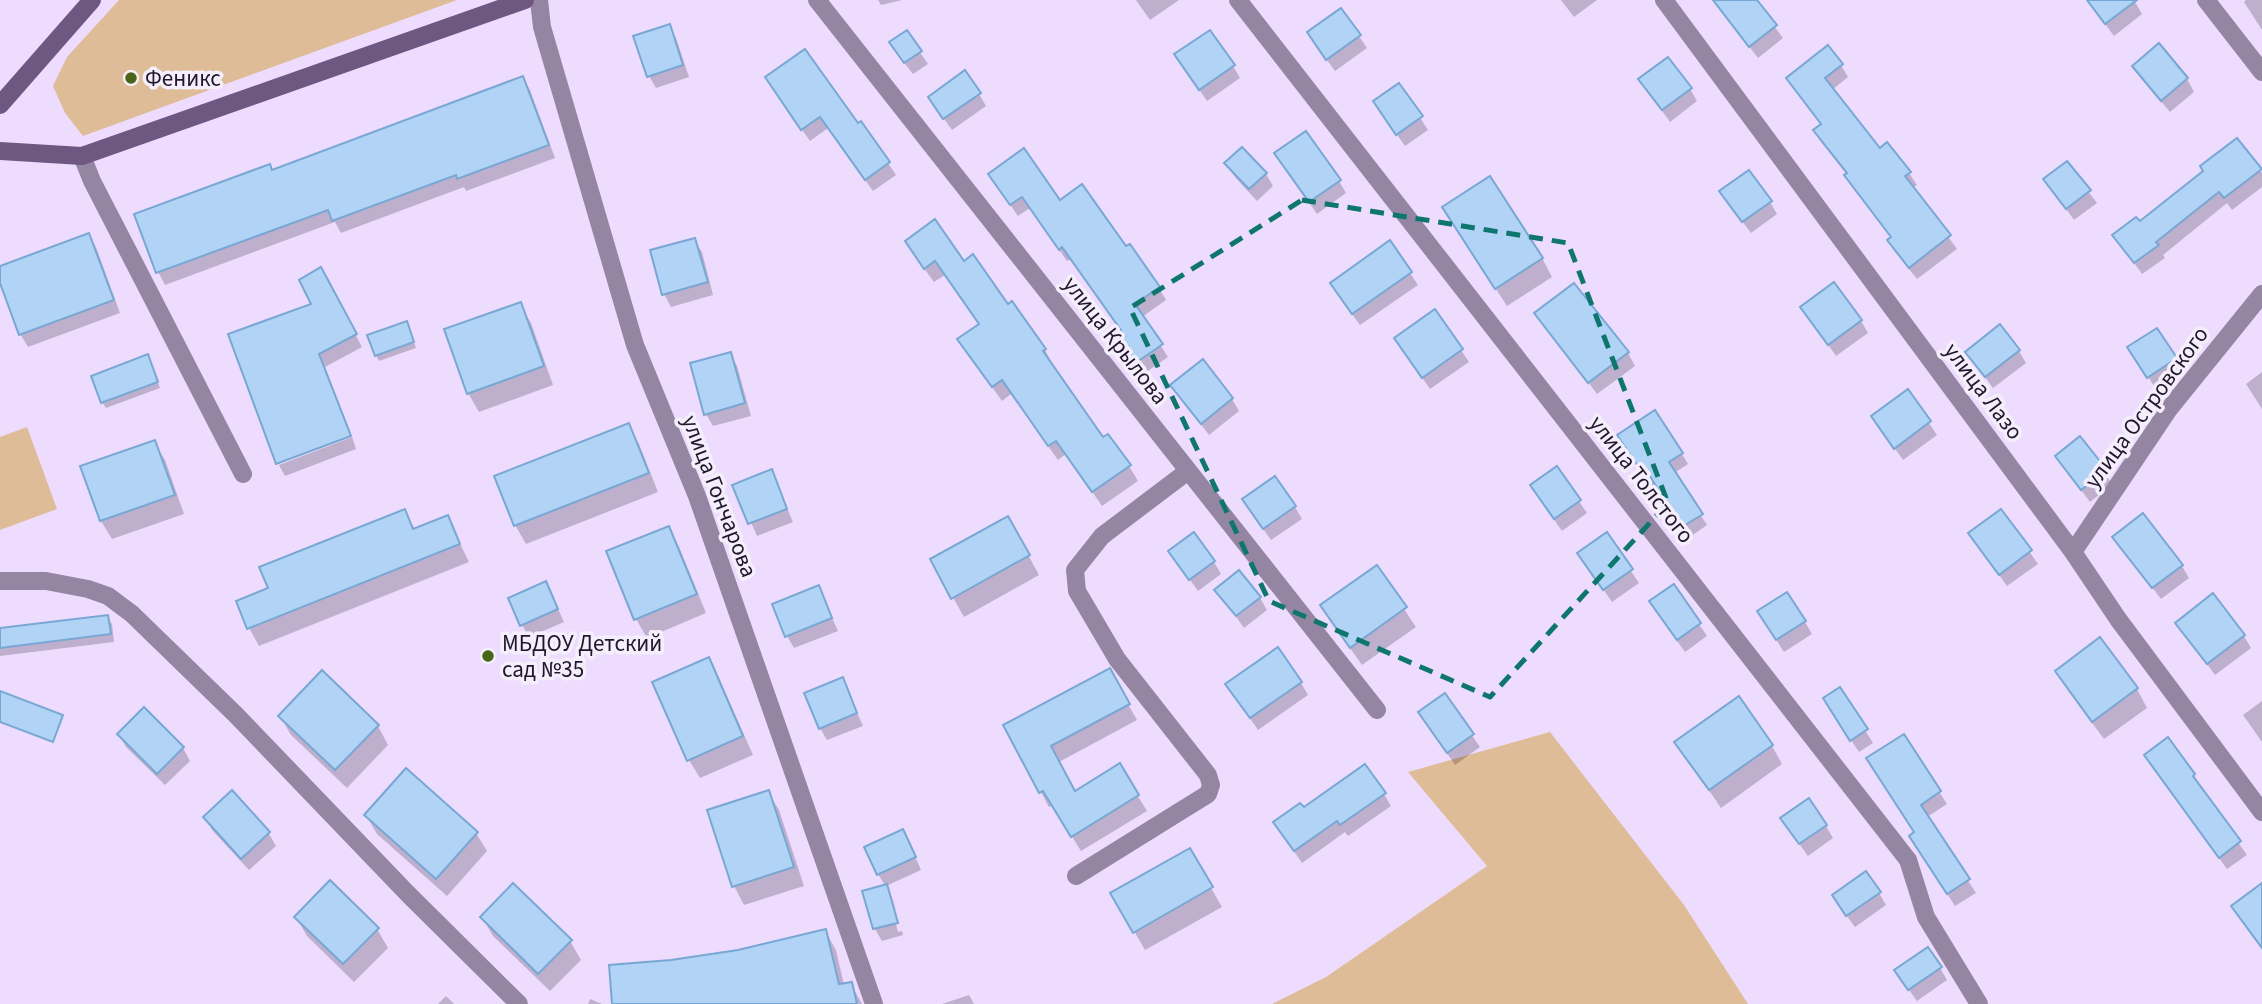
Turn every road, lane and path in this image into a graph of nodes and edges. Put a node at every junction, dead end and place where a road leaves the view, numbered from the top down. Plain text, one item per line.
1 (92, 0) edge
2 (525, 0) edge
3 (539, 0) edge
4 (817, 0) edge
5 (1238, 0) edge
6 (1664, 0) edge
7 (2206, 0) edge
8 (2262, 72) edge
9 (0, 105) edge
10 (0, 151) edge
11 (82, 156) junction
12 (2262, 295) edge
13 (1188, 471) junction
14 (243, 474) dead end
15 (2073, 552) junction
16 (0, 581) edge
17 (1377, 710) dead end
18 (2262, 813) edge
19 (1076, 876) dead end
20 (519, 1004) edge
21 (874, 1004) edge
22 (1979, 1004) edge

1 - 9 main road
2 - 11 main road
3 - 21 street, улица Гончарова
4 - 13 street, улица Крылова
5 - 22 street, улица Толстого
6 - 15 street, улица Лазо
7 - 8 street
10 - 11 main road
11 - 14 street
12 - 15 street, улица Островского
13 - 17 street, улица Крылова
13 - 19 street
15 - 18 street, улица Лазо
16 - 20 street

